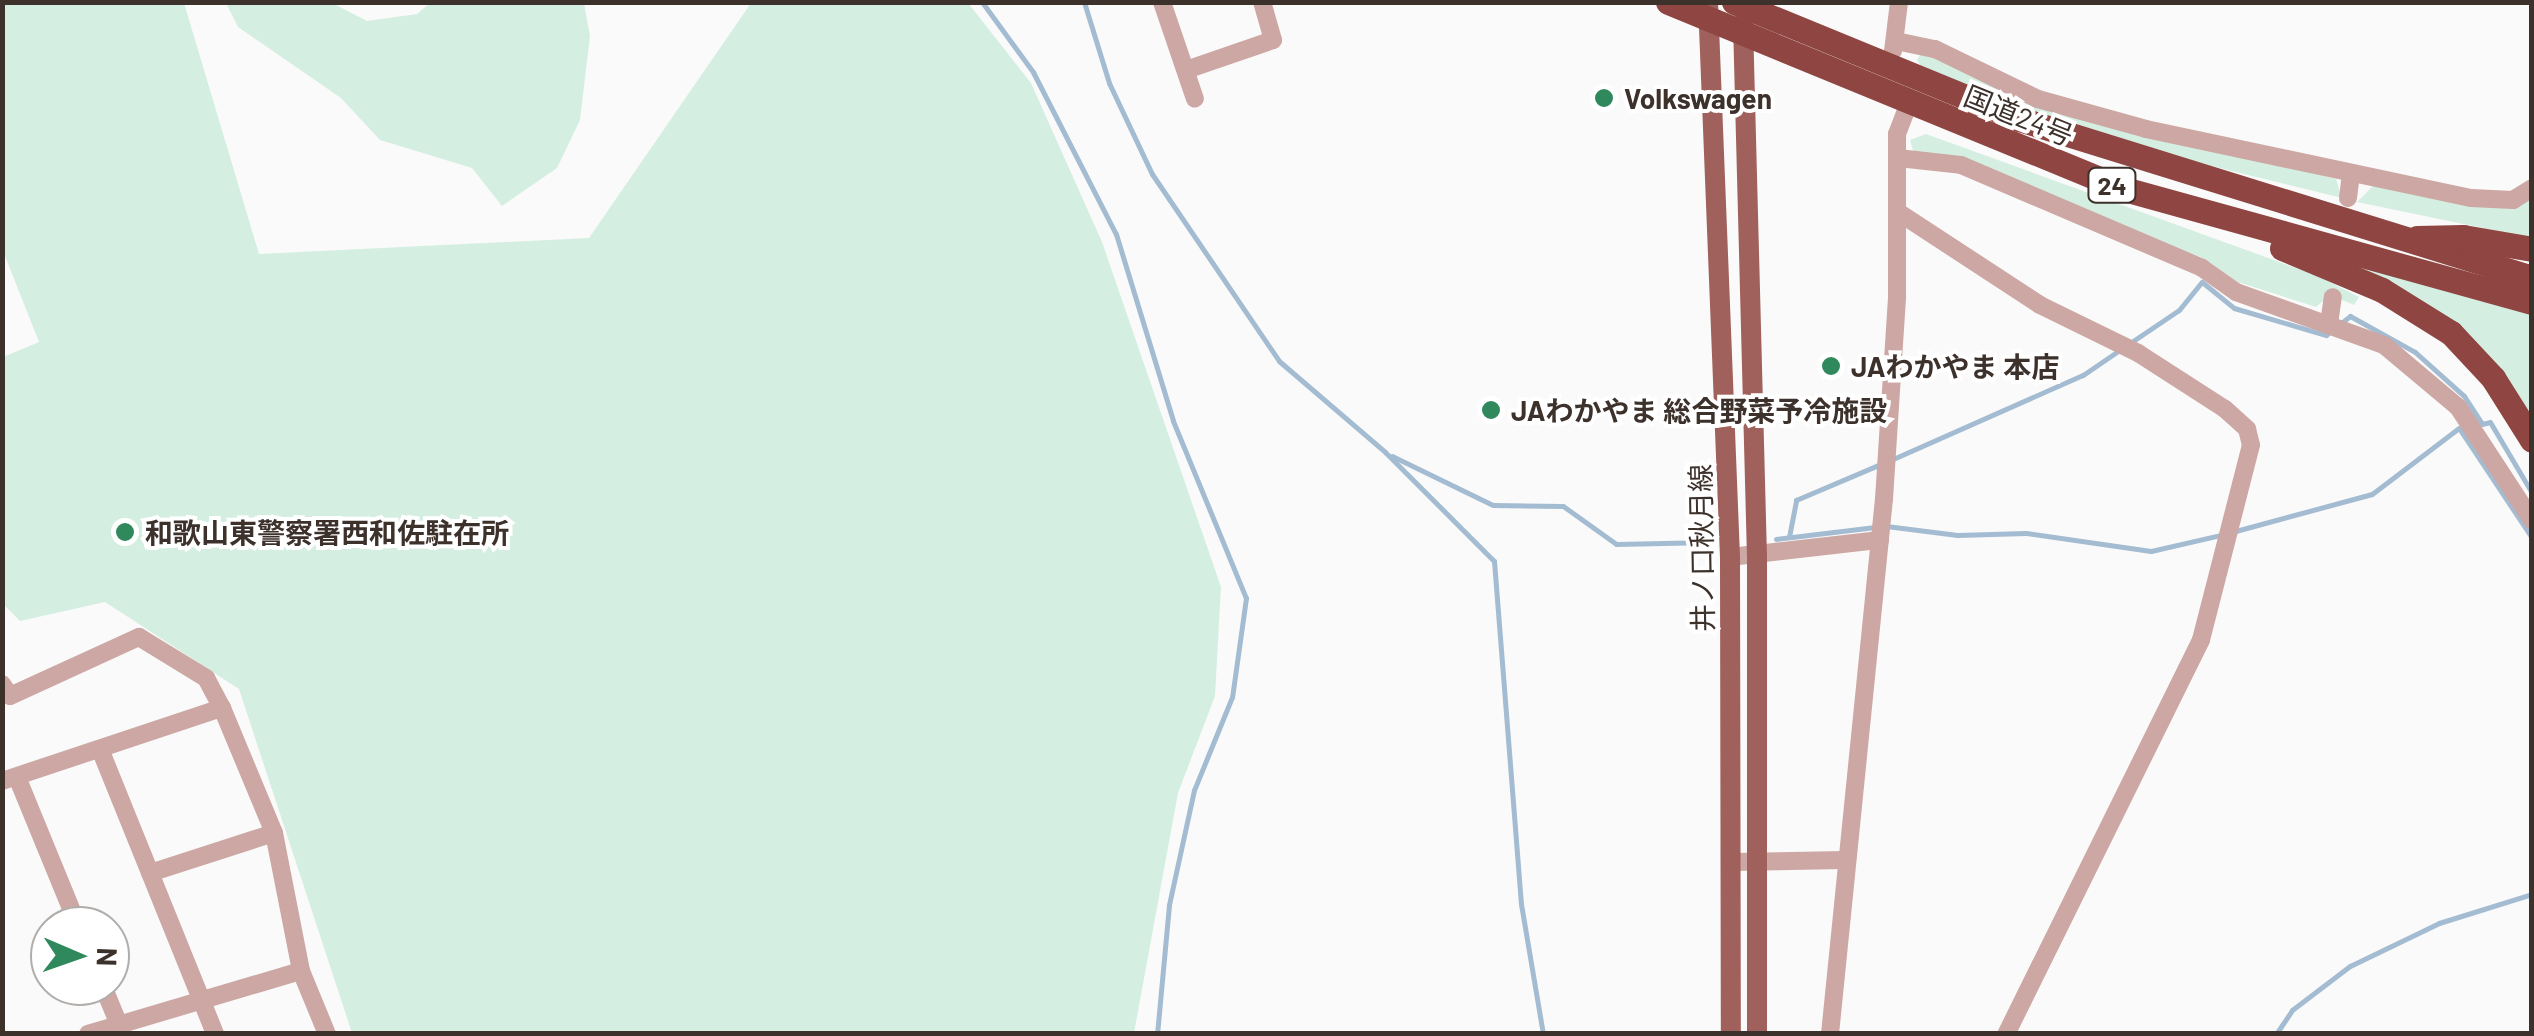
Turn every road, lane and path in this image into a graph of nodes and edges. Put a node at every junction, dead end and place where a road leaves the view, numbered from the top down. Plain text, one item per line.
1 (1162, 2) edge
2 (1262, 2) edge
3 (1668, 2) edge
4 (1899, 2) edge
5 (1740, 4) edge
6 (1708, 12) edge
7 (1744, 37) junction
8 (1896, 41) junction
9 (1888, 68) junction
10 (1186, 70) junction
11 (1195, 99) dead end
12 (1909, 103) junction
13 (1898, 158) junction
14 (2351, 175) junction
15 (2532, 188) edge
16 (2348, 198) dead end
17 (1898, 212) junction
18 (2243, 227) junction
19 (2402, 240) junction
20 (2532, 249) edge
21 (2532, 278) edge
22 (2334, 297) dead end
23 (2532, 302) edge
24 (2330, 324) junction
25 (2532, 440) edge
26 (2532, 520) edge
27 (1880, 540) junction
28 (1757, 556) junction
29 (1730, 557) junction
30 (2, 684) edge
31 (222, 708) junction
32 (100, 749) junction
33 (10, 779) edge
34 (274, 833) junction
35 (1844, 860) junction
36 (1732, 862) junction
37 (1758, 862) junction
38 (150, 873) junction
39 (69, 906) edge
40 (301, 971) junction
41 (200, 998) junction
42 (121, 1029) edge
43 (88, 1034) edge
44 (216, 1034) edge
45 (328, 1034) edge
46 (1731, 1034) edge
47 (1757, 1034) edge
48 (1830, 1034) edge
49 (2006, 1034) edge

1 - 10 street
2 - 10 street
3 - 6 highway, 国道24号 / 24
4 - 8 street
5 - 7 main road, 井ノ口秋月線
5 - 9 highway, 国道24号 / 24
6 - 7 highway, 国道24号 / 24
6 - 29 main road, 井ノ口秋月線
7 - 12 highway, 国道24号 / 24
7 - 28 main road, 井ノ口秋月線
8 - 9 street
8 - 14 street
9 - 19 highway, 国道24号 / 24
10 - 11 street
12 - 13 street
12 - 18 highway, 国道24号 / 24
13 - 17 street
13 - 24 street
14 - 15 street
14 - 16 street
17 - 27 street
17 - 49 street
18 - 23 highway, 国道24号 / 24
18 - 25 highway
19 - 20 highway
19 - 21 highway, 国道24号 / 24
22 - 24 street
24 - 26 street
27 - 28 street
27 - 35 street
28 - 29 street
28 - 37 main road, 井ノ口秋月線
29 - 36 main road, 井ノ口秋月線
30 - 31 street
31 - 32 street
31 - 34 street
32 - 33 street
32 - 38 street
33 - 39 street
34 - 38 street
34 - 40 street
35 - 37 street
35 - 48 street
36 - 37 street
36 - 46 main road, 井ノ口秋月線
37 - 47 main road, 井ノ口秋月線
38 - 41 street
40 - 41 street
40 - 45 street
41 - 42 street
41 - 44 street
42 - 43 street

